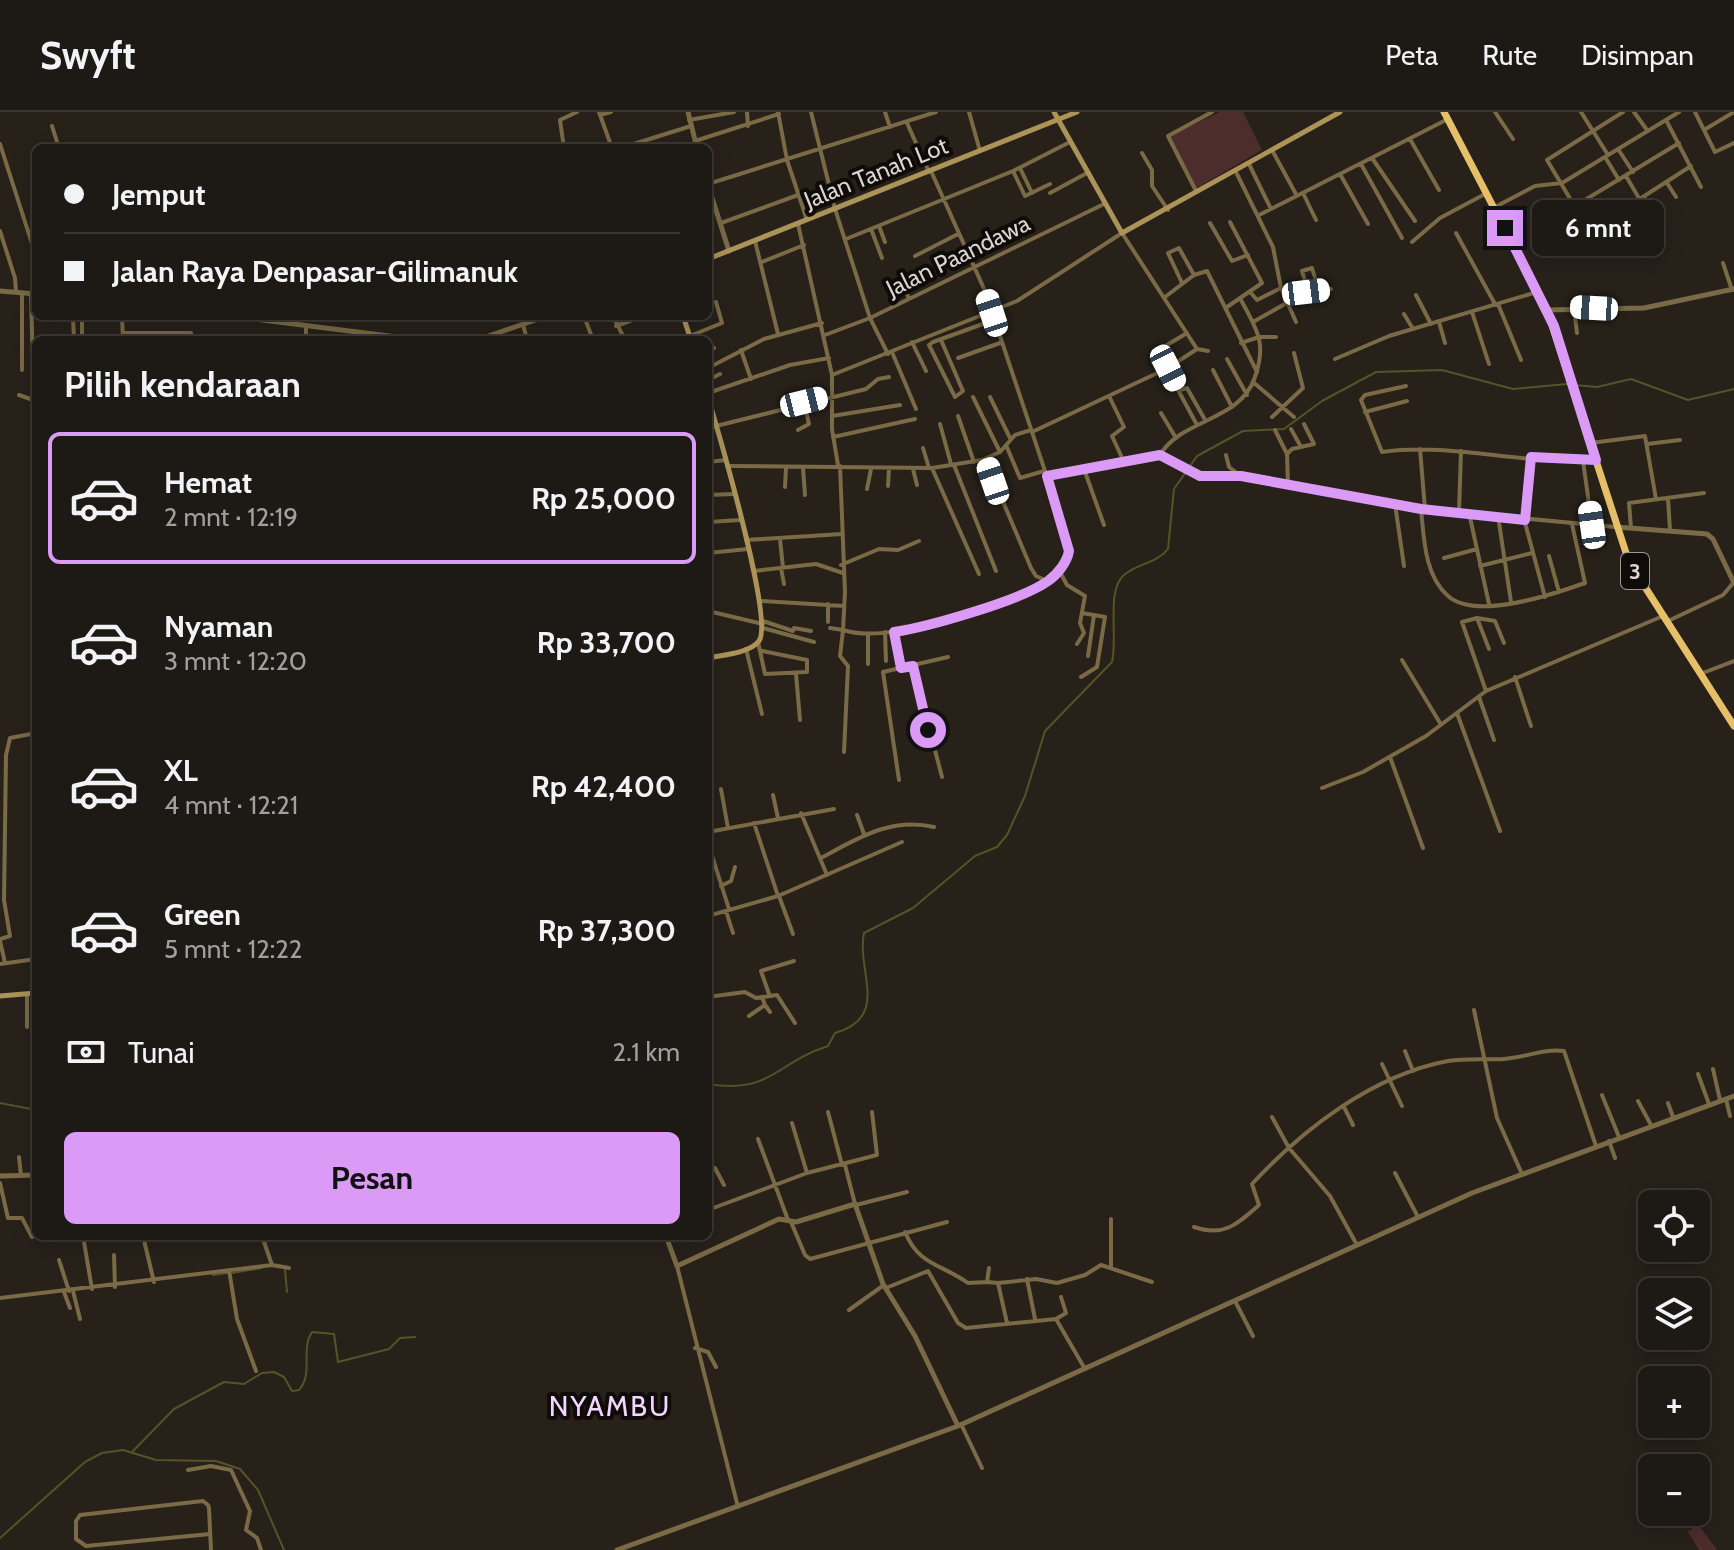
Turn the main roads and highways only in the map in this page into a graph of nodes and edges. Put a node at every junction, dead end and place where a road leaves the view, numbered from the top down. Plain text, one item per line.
1 (1054, 112) edge
2 (1077, 112) edge
3 (1340, 112) edge
4 (1446, 115) edge
5 (1058, 121) junction
6 (712, 257) edge
7 (712, 410) edge
8 (712, 657) edge
9 (1734, 726) edge
10 (32, 993) edge
11 (0, 996) edge

1 - 5 main road
2 - 5 main road, Jalan Tanah Lot
3 - 5 main road
4 - 9 highway, 3
5 - 6 main road, Jalan Tanah Lot
7 - 8 main road
10 - 11 main road

